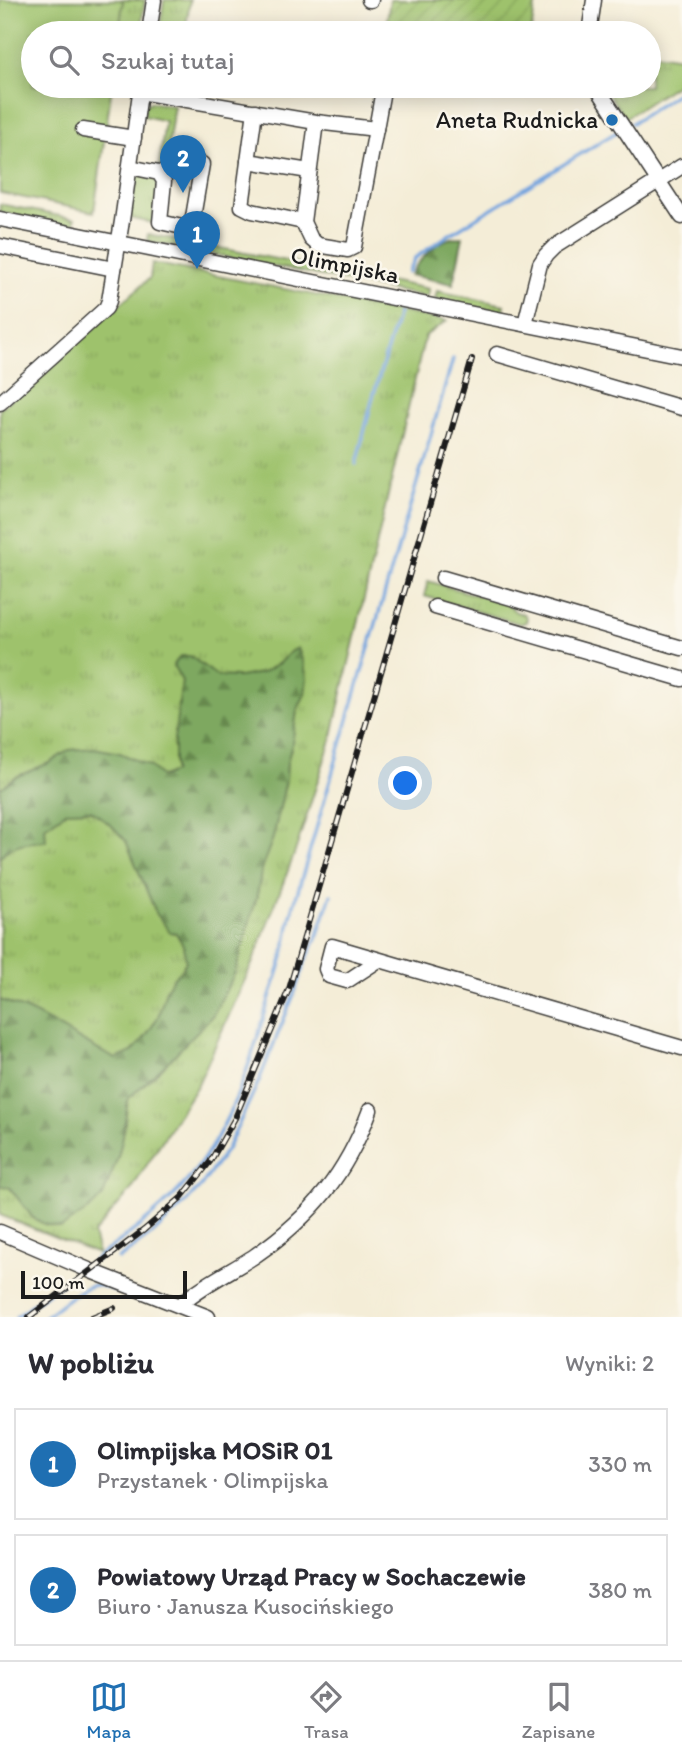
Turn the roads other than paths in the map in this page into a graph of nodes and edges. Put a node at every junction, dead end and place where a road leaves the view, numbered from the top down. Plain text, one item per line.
1 (153, 0) edge
2 (594, 0) edge
3 (150, 21) edge
4 (591, 21) edge
5 (140, 98) edge
6 (188, 98) edge
7 (382, 98) edge
8 (604, 98) edge
9 (255, 111) junction
10 (316, 122) junction
11 (376, 129) junction
12 (83, 130) dead end
13 (134, 138) junction
14 (248, 161) junction
15 (202, 164) dead end
16 (682, 166) edge
17 (130, 167) junction
18 (310, 171) junction
19 (659, 181) junction
20 (682, 217) edge
21 (0, 219) edge
22 (303, 222) junction
23 (118, 243) junction
24 (0, 246) edge
25 (114, 269) junction
26 (525, 324) junction
27 (497, 354) dead end
28 (682, 356) edge
29 (0, 403) edge
30 (682, 408) edge
31 (443, 578) dead end
32 (435, 607) dead end
33 (682, 648) edge
34 (682, 679) edge
35 (379, 960) dead end
36 (682, 1048) edge
37 (370, 1110) dead end
38 (0, 1232) edge
39 (181, 1306) junction
40 (208, 1317) edge

1 - 3 street
2 - 4 street
5 - 13 street
6 - 9 street
7 - 11 street
8 - 19 street
9 - 10 street
9 - 14 street
10 - 11 street
10 - 18 street
11 - 22 street
12 - 13 street
13 - 17 street
14 - 18 street
14 - 22 street
15 - 17 street
16 - 19 street
17 - 23 street
18 - 22 street
19 - 20 street
19 - 26 street
21 - 23 street, Olimpijska
23 - 25 street
23 - 26 street, Olimpijska
24 - 25 street
25 - 29 street
26 - 28 street, Olimpijska
27 - 30 street
31 - 33 street
32 - 34 street
35 - 36 street
37 - 39 street
38 - 39 street
39 - 40 street

